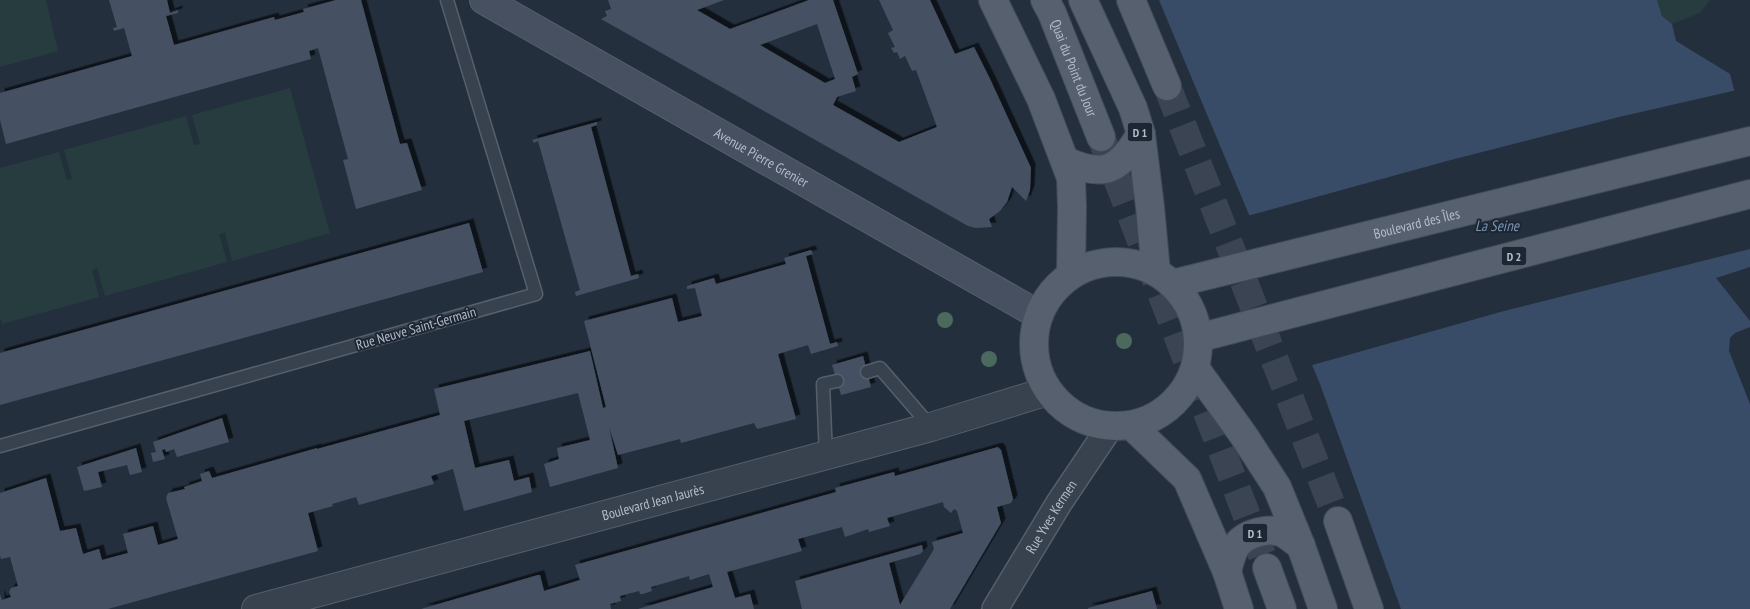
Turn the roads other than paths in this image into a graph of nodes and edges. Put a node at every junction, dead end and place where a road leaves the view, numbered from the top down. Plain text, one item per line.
1 (447, 0) edge
2 (484, 0) edge
3 (993, 0) edge
4 (1045, 0) edge
5 (1082, 0) edge
6 (1131, 0) edge
7 (1166, 86) tunnel mouth
8 (1141, 134) junction
9 (1101, 137) tunnel mouth
10 (1750, 141) edge
11 (1066, 161) junction
12 (1750, 194) edge
13 (1071, 275) junction
14 (1164, 278) junction
15 (1039, 315) junction
16 (1198, 338) junction
17 (1195, 368) junction
18 (867, 372) dead end
19 (837, 381) dead end
20 (1048, 391) junction
21 (1120, 426) junction
22 (931, 427) junction
23 (0, 446) edge
24 (826, 456) junction
25 (1338, 521) tunnel mouth
26 (1301, 546) junction
27 (1267, 568) tunnel mouth
28 (1227, 572) junction
29 (256, 609) edge
30 (995, 609) edge
31 (1239, 609) edge
32 (1282, 609) edge
33 (1323, 609) edge
34 (1369, 609) edge

1 - 23 lane, Rue Neuve Saint-Germain
2 - 15 main road, Avenue Pierre Grenier
3 - 11 main road
4 - 9 main road, Quai du Point du Jour
5 - 8 main road, D 1
6 - 7 main road
8 - 11 main road
8 - 14 main road, D 1
10 - 14 main road, Boulevard des Îles
11 - 13 main road
12 - 16 main road, D 2
13 - 14 main road
13 - 15 main road
14 - 16 main road
15 - 20 main road
16 - 17 main road
17 - 21 main road
17 - 26 main road
18 - 22 lane
19 - 24 lane
20 - 21 main road
20 - 22 street, Boulevard Jean Jaurès
21 - 28 main road
21 - 30 street, Rue Yves Kermen
22 - 24 street, Boulevard Jean Jaurès
24 - 29 street, Boulevard Jean Jaurès
25 - 34 main road
26 - 28 main road, D 1
26 - 33 main road
27 - 32 main road
28 - 31 main road

